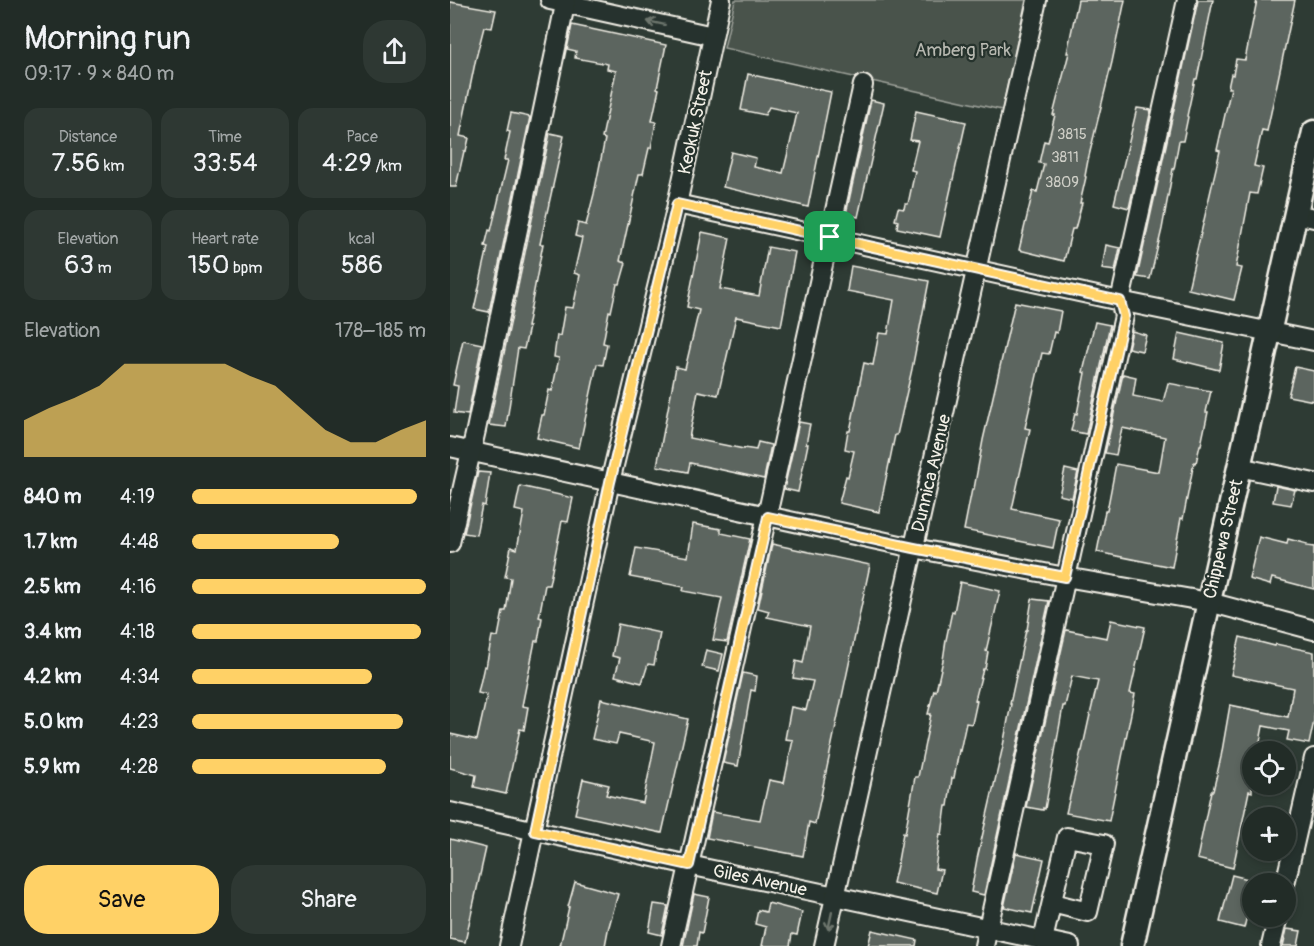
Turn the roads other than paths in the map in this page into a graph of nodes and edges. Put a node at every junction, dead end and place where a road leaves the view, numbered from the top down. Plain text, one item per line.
1 (721, 0) edge
2 (1037, 0) edge
3 (1187, 0) edge
4 (560, 1) edge
5 (713, 36) junction
6 (863, 85) dead end
7 (1314, 132) edge
8 (677, 204) junction
9 (1305, 216) edge
10 (830, 237) junction
11 (976, 270) junction
12 (1120, 301) junction
13 (1269, 331) junction
14 (1314, 341) edge
15 (450, 447) edge
16 (471, 452) junction
17 (1239, 467) junction
18 (610, 482) junction
19 (1314, 483) edge
20 (768, 517) junction
21 (450, 543) edge
22 (914, 548) junction
23 (1065, 577) junction
24 (1209, 602) junction
25 (1314, 630) edge
26 (1314, 758) edge
27 (450, 812) edge
28 (535, 831) junction
29 (689, 865) junction
30 (1288, 873) edge
31 (836, 896) junction
32 (1052, 903) dead end
33 (1275, 927) edge
34 (987, 937) edge
35 (1043, 940) junction
36 (510, 946) edge
37 (671, 946) edge
38 (824, 946) edge
39 (1070, 946) edge
40 (1132, 946) edge
41 (1271, 946) edge

1 - 5 street, Keokuk Street
2 - 11 street, Dunnica Avenue
3 - 12 street
5 -> 4 street
4 - 16 street
5 - 8 street, Keokuk Street
6 - 10 street
7 - 9 main road, Chippewa Street
8 - 10 street
8 - 18 street, Keokuk Street
9 - 13 main road, Chippewa Street
10 - 11 street
10 - 20 street
11 - 12 street
11 - 22 street, Dunnica Avenue
12 - 13 street
12 - 23 street
13 - 14 street
13 - 17 main road, Chippewa Street
15 - 16 street
16 - 18 street
16 - 21 street
17 - 19 street
17 - 24 main road, Chippewa Street
18 - 20 street
18 - 28 street, Keokuk Street
20 - 22 street
20 - 29 street
22 - 23 street
22 - 31 street, Dunnica Avenue
23 - 24 street
23 - 34 street
24 - 25 street
24 - 40 main road, Chippewa Street
26 - 30 street
27 - 28 street, Giles Avenue
28 - 29 street, Giles Avenue
28 - 36 street, Keokuk Street
29 - 31 street, Giles Avenue
29 - 37 street
31 - 34 street, Giles Avenue
31 -> 38 street, Dunnica Avenue
32 - 35 street
33 - 41 street
34 - 35 street, Giles Avenue
35 - 39 street, Giles Avenue

